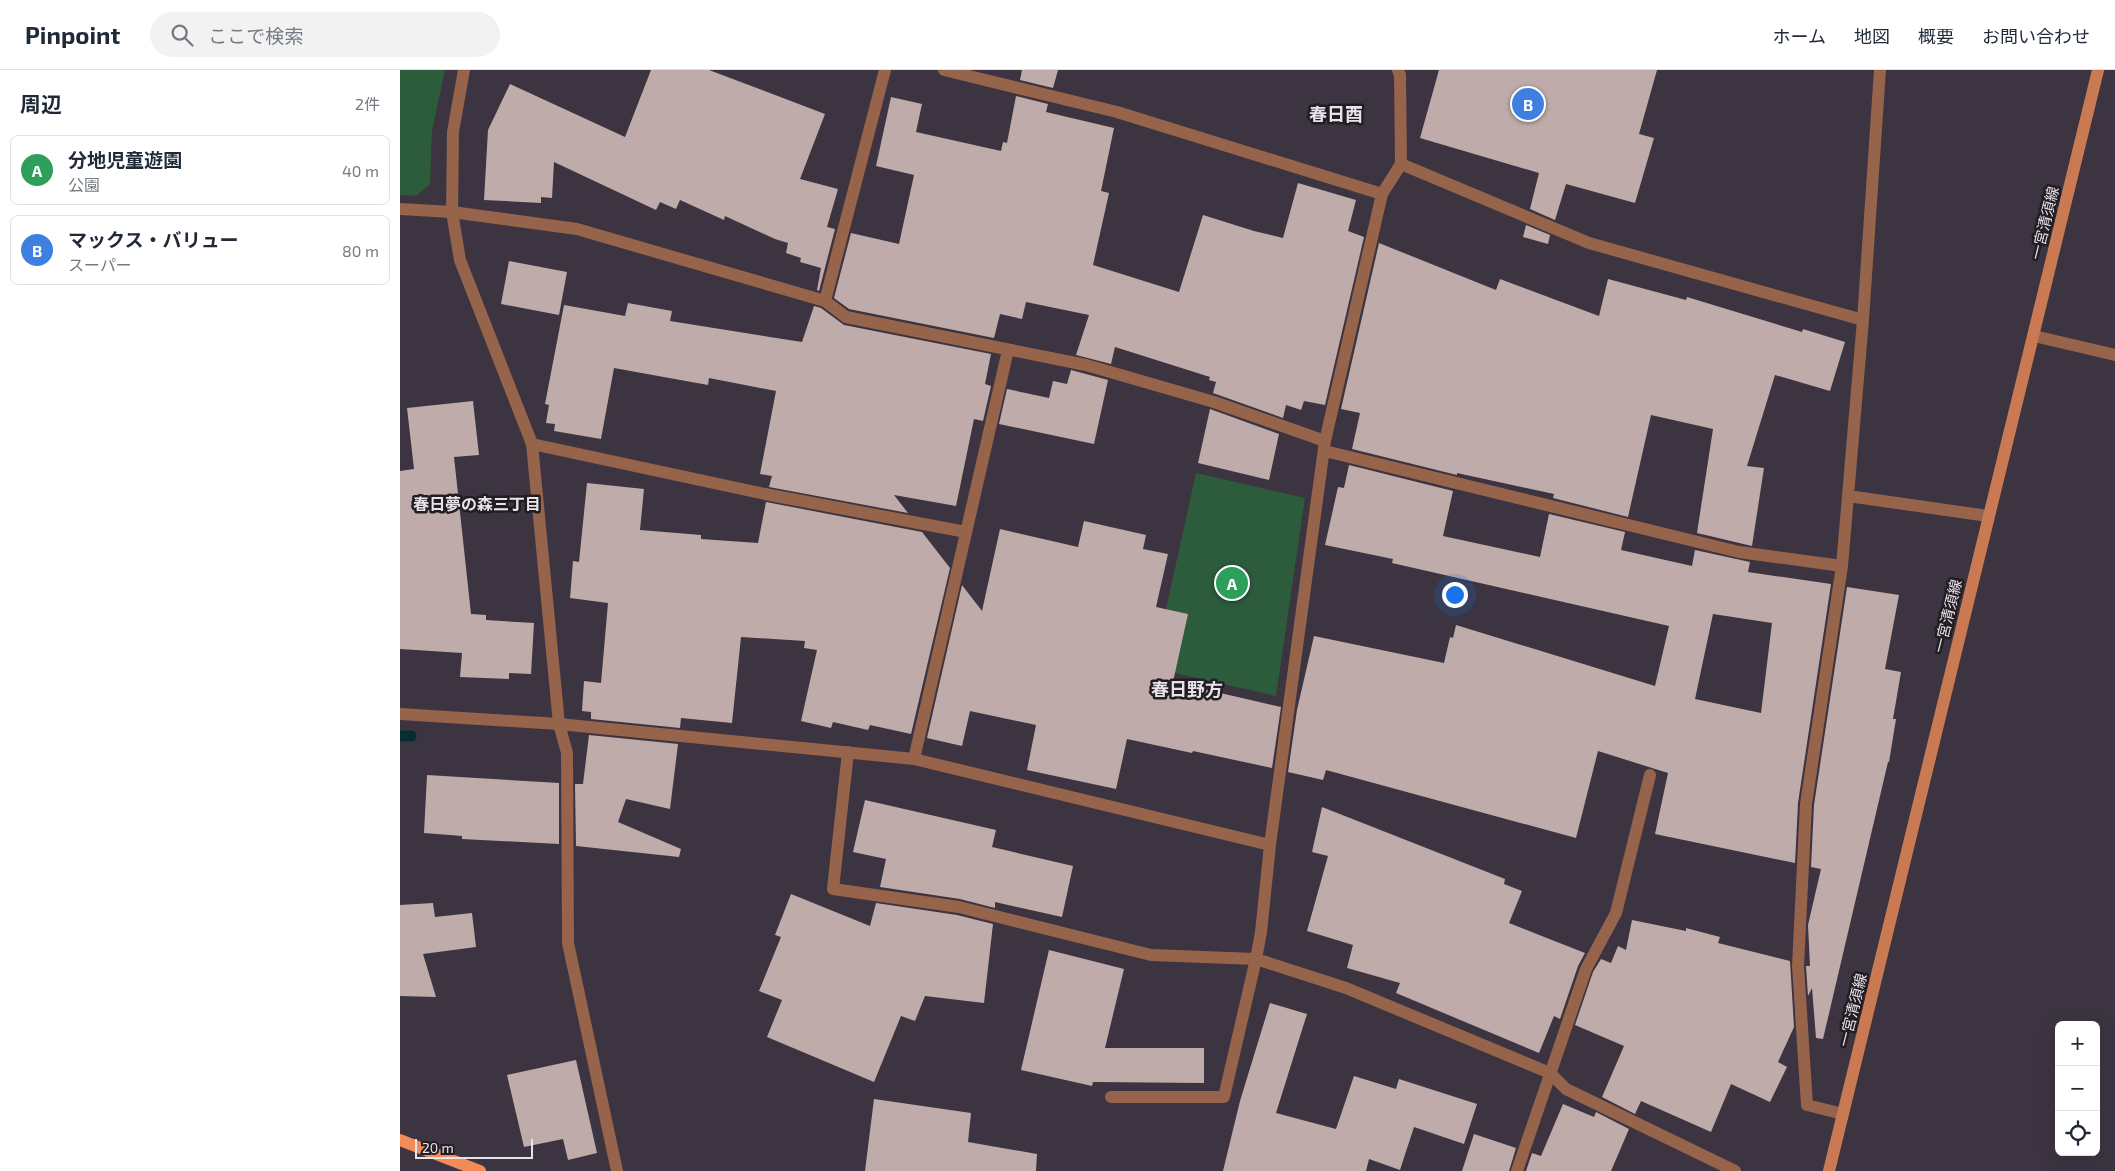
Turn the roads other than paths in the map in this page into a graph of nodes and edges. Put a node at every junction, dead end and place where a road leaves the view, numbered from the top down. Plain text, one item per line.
1 (464, 70) edge
2 (885, 70) edge
3 (944, 70) edge
4 (1398, 70) edge
5 (1880, 70) edge
6 (2098, 70) edge
7 (1401, 164) junction
8 (1382, 194) junction
9 (400, 209) edge
10 (452, 212) junction
11 (825, 301) junction
12 (1863, 320) junction
13 (2034, 336) junction
14 (1008, 350) junction
15 (2115, 355) edge
16 (532, 444) junction
17 (1325, 446) junction
18 (1848, 496) junction
19 (1988, 516) junction
20 (966, 532) junction
21 (1842, 566) junction
22 (400, 714) edge
23 (558, 724) junction
24 (848, 752) junction
25 (914, 759) junction
26 (1650, 775) dead end
27 (1270, 845) junction
28 (1256, 959) junction
29 (1550, 1074) junction
30 (1112, 1097) dead end
31 (1843, 1114) junction
32 (400, 1140) edge
33 (480, 1171) edge
34 (617, 1171) edge
35 (1517, 1171) edge
36 (1735, 1171) edge
37 (1829, 1171) edge

1 - 10 street
2 - 11 street
3 - 8 street
4 - 7 street
5 - 12 street
6 - 13 main road, 一宮清須線
7 - 8 street
7 - 12 street
8 - 17 street
9 - 10 street
10 - 11 street
10 - 16 street
11 - 14 street
12 - 18 street
13 - 15 street
13 - 19 main road, 一宮清須線
14 - 17 street
14 - 20 street
16 - 20 street
16 - 23 street
17 - 21 street
17 - 27 street
18 - 19 street
18 - 21 street
19 - 31 main road, 一宮清須線
20 - 25 street
21 - 31 street
22 - 23 street
23 - 24 street
23 - 34 street
24 - 25 street
24 - 28 street
25 - 27 street
26 - 29 street
27 - 28 street
28 - 29 street
28 - 30 street
29 - 35 street
29 - 36 street
31 - 37 main road, 一宮清須線
32 - 33 main road

